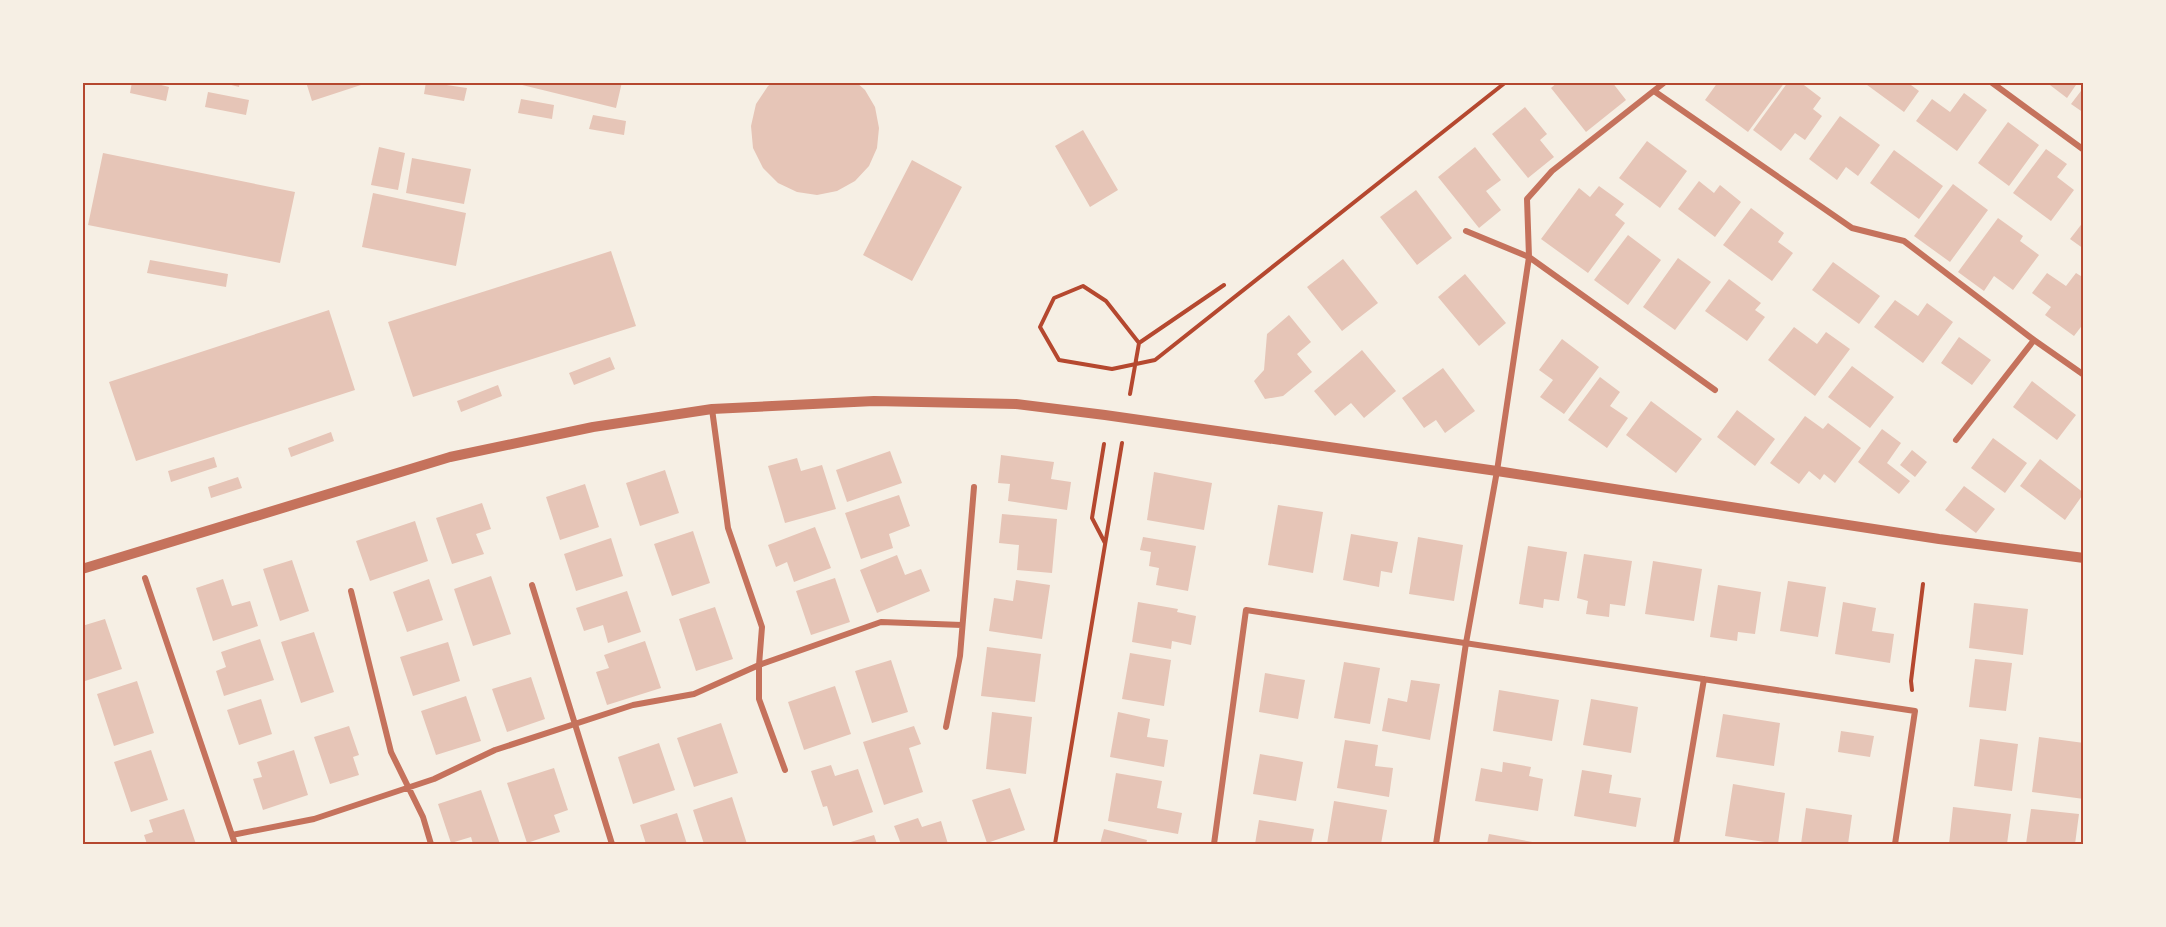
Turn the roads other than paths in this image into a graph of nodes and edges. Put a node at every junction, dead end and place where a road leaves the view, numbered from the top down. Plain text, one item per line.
1 (1665, 82) edge
2 (1991, 82) edge
3 (1654, 92) junction
4 (2084, 150) edge
5 (1466, 231) dead end
6 (1529, 257) junction
7 (2034, 340) junction
8 (2084, 375) edge
9 (1715, 390) dead end
10 (712, 409) junction
11 (1956, 440) dead end
12 (1497, 471) junction
13 (974, 488) dead end
14 (2084, 558) edge
15 (82, 569) edge
16 (145, 578) dead end
17 (532, 585) dead end
18 (351, 591) dead end
19 (962, 625) junction
20 (1467, 643) junction
21 (759, 665) junction
22 (1704, 679) junction
23 (575, 724) junction
24 (946, 727) dead end
25 (785, 770) dead end
26 (408, 787) junction
27 (232, 835) junction
28 (235, 844) edge
29 (432, 844) edge
30 (612, 844) edge
31 (1214, 844) edge
32 (1436, 844) edge
33 (1676, 844) edge
34 (1895, 844) edge

1 - 3 street
2 - 4 street
3 - 6 street
3 - 7 street
5 - 6 street
6 - 9 street
6 - 12 street
7 - 8 street
7 - 11 street
10 - 12 street
10 - 15 street
10 - 21 street
12 - 14 street
12 - 20 street
13 - 19 street
16 - 27 street
17 - 23 street
18 - 26 street
19 - 21 street
19 - 24 street
20 - 22 street
20 - 31 street
20 - 32 street
21 - 23 street
21 - 25 street
22 - 33 street
22 - 34 street
23 - 26 street
23 - 30 street
26 - 27 street
26 - 29 street
27 - 28 street

